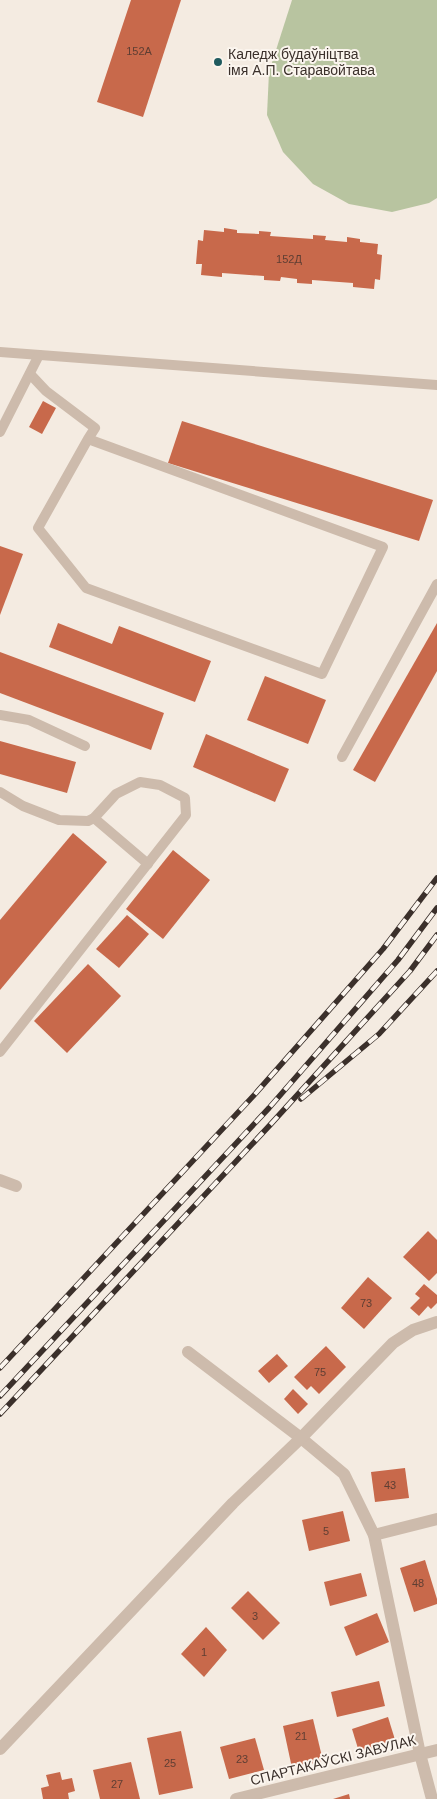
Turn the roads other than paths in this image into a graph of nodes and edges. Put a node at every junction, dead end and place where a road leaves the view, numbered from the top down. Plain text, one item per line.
1 (0, 352) edge
2 (39, 355) junction
3 (30, 374) junction
4 (437, 385) edge
5 (0, 432) edge
6 (88, 439) junction
7 (437, 584) edge
8 (0, 715) edge
9 (85, 746) dead end
10 (342, 757) dead end
11 (0, 792) edge
12 (94, 818) junction
13 (148, 864) junction
14 (0, 1052) edge
15 (0, 1180) edge
16 (16, 1186) dead end
17 (437, 1322) edge
18 (188, 1352) dead end
19 (300, 1438) junction
20 (437, 1519) edge
21 (374, 1535) junction
22 (0, 1749) edge
23 (437, 1750) edge
24 (420, 1754) junction
25 (236, 1799) edge
26 (432, 1799) edge

1 - 2 lane
2 - 3 lane
2 - 4 lane
3 - 5 lane
3 - 6 lane
6 - 6 lane
7 - 10 lane
8 - 9 lane
11 - 12 lane
12 - 13 lane
12 - 13 lane
13 - 14 lane
15 - 16 street
17 - 19 street
18 - 19 street
19 - 21 street
19 - 22 street
20 - 21 street
21 - 24 street
23 - 24 street, СПАРТАКАЎСКІ ЗАВУЛАК
24 - 25 street, СПАРТАКАЎСКІ ЗАВУЛАК
24 - 26 street

